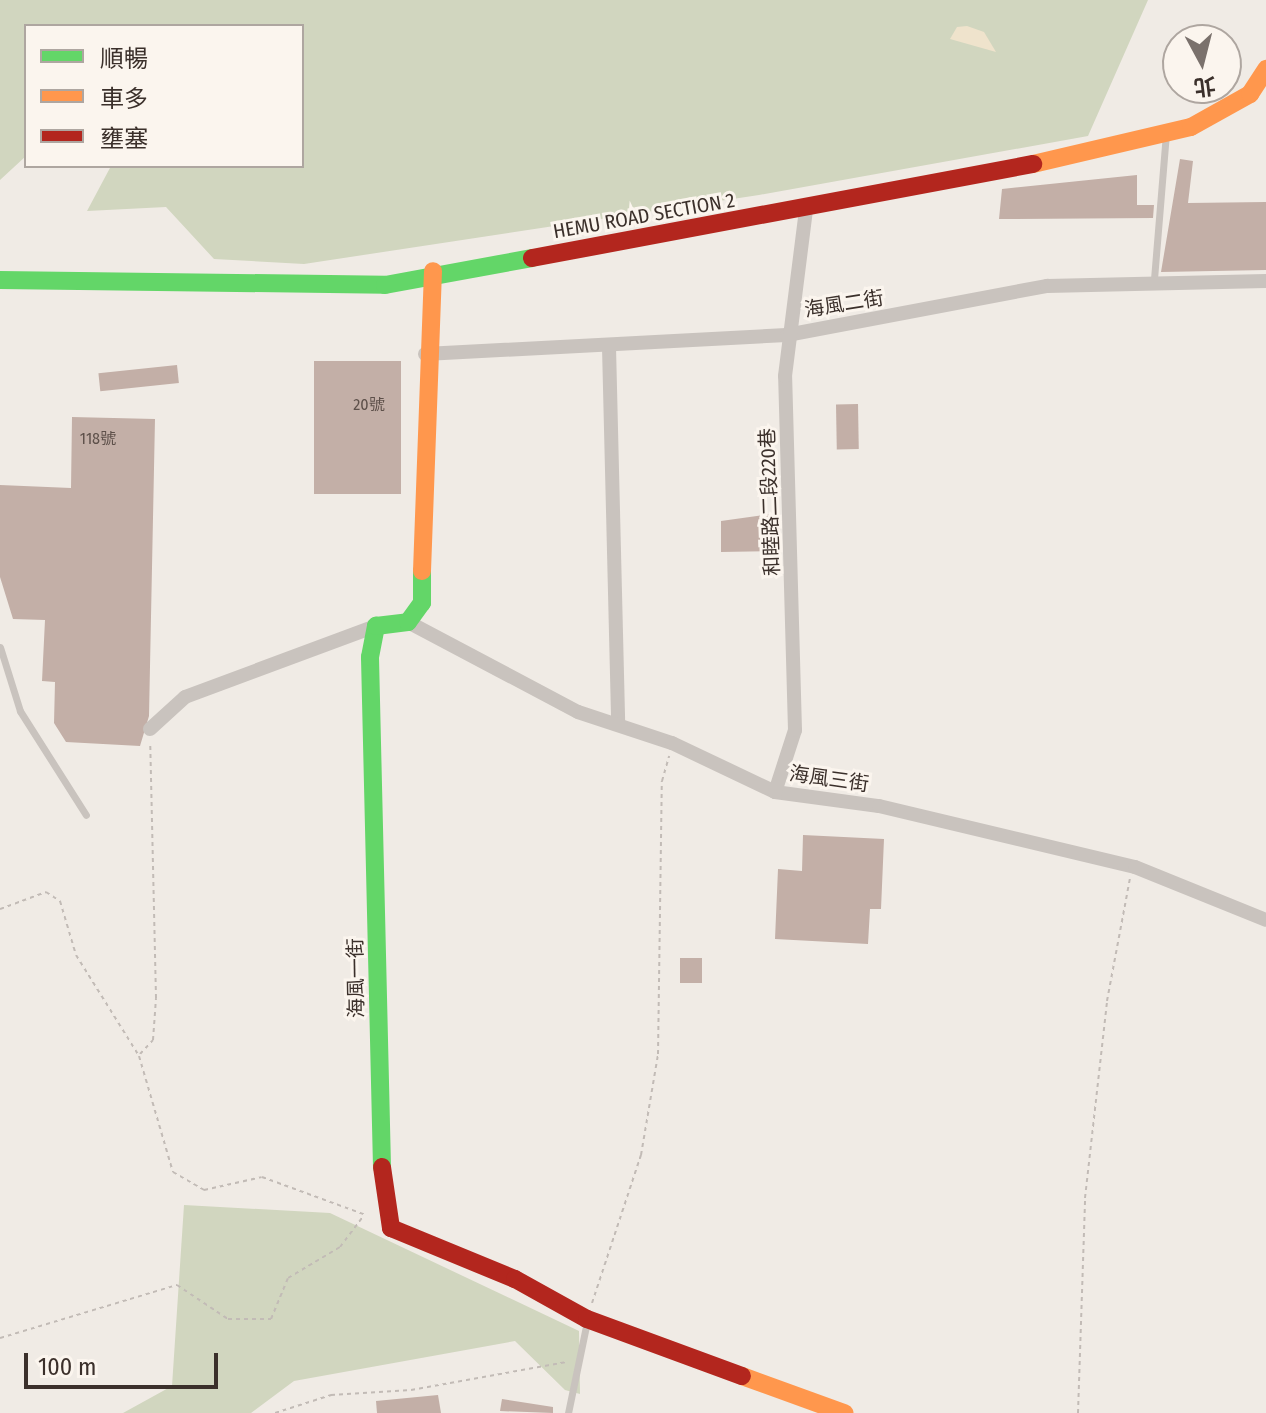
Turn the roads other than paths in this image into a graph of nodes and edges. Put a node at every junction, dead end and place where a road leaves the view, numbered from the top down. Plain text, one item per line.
1 (1266, 69) edge
2 (1166, 132) junction
3 (806, 209) junction
4 (433, 271) junction
5 (1154, 279) junction
6 (0, 280) edge
7 (1266, 281) edge
8 (787, 335) junction
9 (609, 347) junction
10 (425, 354) junction
11 (408, 622) junction
12 (376, 626) junction
13 (0, 647) edge
14 (618, 723) junction
15 (150, 729) road end
16 (775, 792) junction
17 (86, 815) dead end
18 (1266, 920) edge
19 (587, 1319) junction
20 (568, 1413) edge
21 (844, 1413) edge

1 - 2 street, HEMU ROAD SECTION 2
2 - 3 street, HEMU ROAD SECTION 2
2 - 5 lane
3 - 4 street, HEMU ROAD SECTION 2
3 - 8 street, 和睦路二段220巷
4 - 6 street, HEMU ROAD SECTION 2
4 - 10 street
5 - 7 street, 海風二街
5 - 8 street, 海風二街
8 - 9 street, 海風二街
8 - 16 street, 和睦路二段220巷
9 - 10 street, 海風二街
9 - 14 street
10 - 11 street
11 - 12 street
11 - 14 street, 海風三街
12 - 15 street
12 - 19 street, 海風一街
13 - 17 lane
14 - 16 street, 海風三街
16 - 18 street, 海風三街
19 - 20 lane
19 - 21 street

